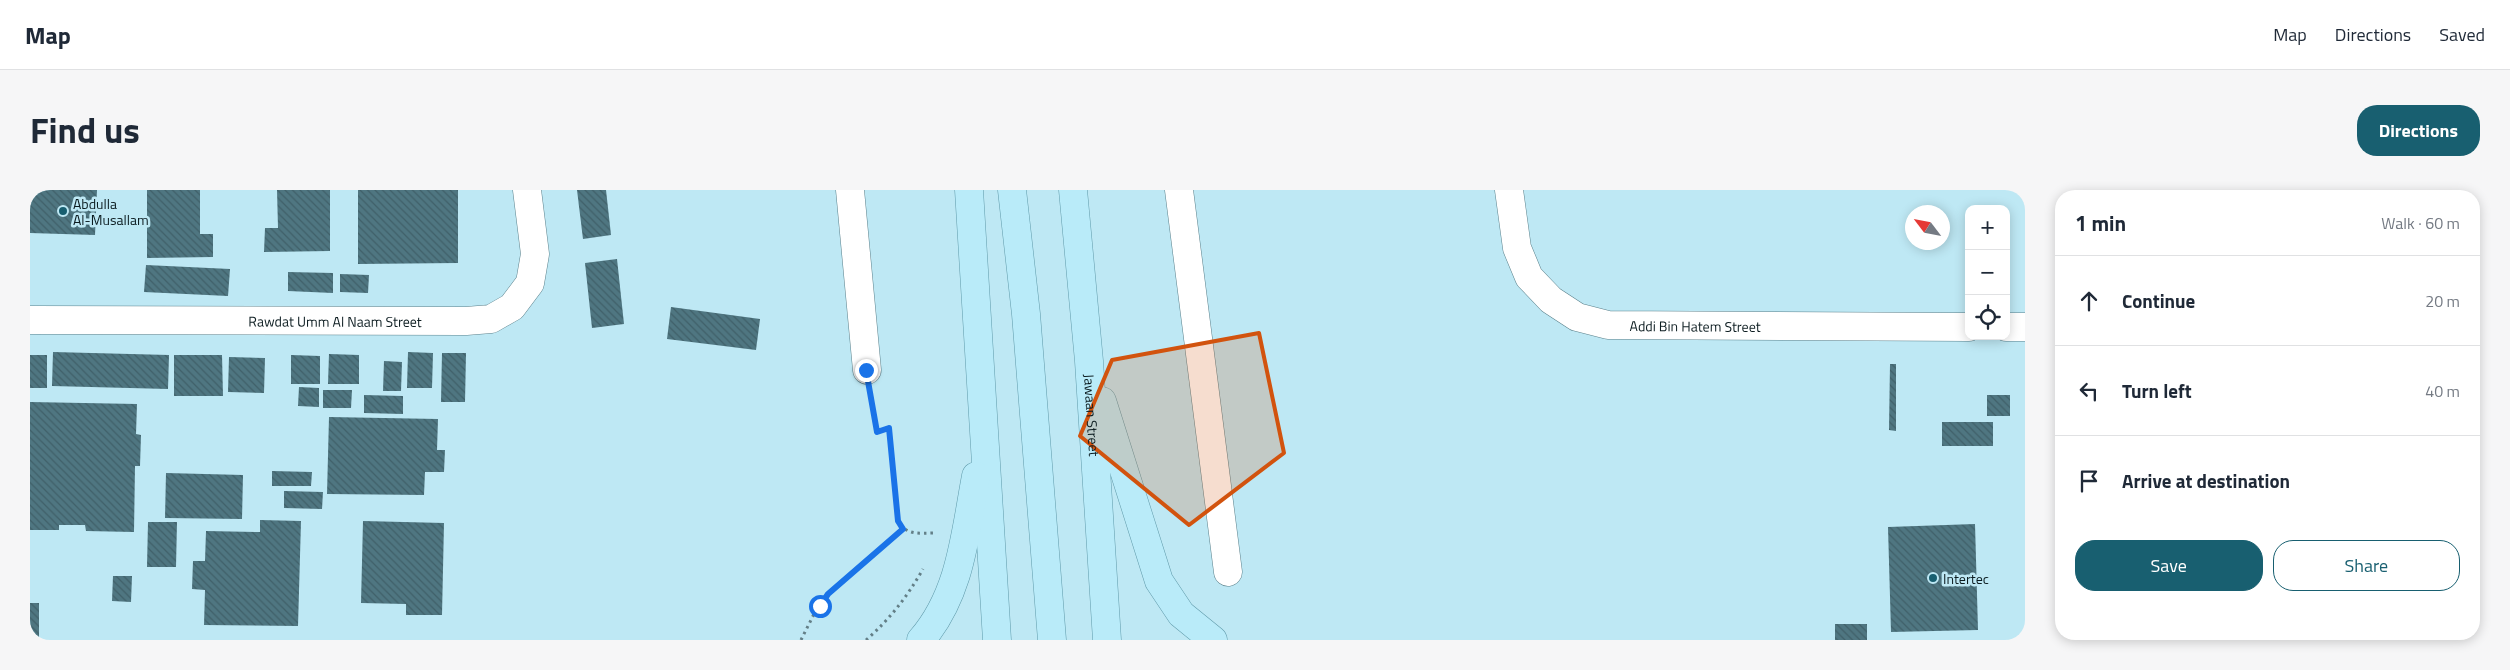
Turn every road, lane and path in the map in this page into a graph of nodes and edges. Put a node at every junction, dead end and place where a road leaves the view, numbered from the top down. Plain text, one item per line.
1 (527, 190) edge
2 (850, 190) edge
3 (969, 190) edge
4 (1012, 190) edge
5 (1073, 190) edge
6 (1179, 190) edge
7 (1509, 190) edge
8 (30, 320) edge
9 (1965, 327) edge
10 (2010, 327) edge
11 (2025, 327) edge
12 (1089, 361) junction
13 (866, 370) joint
14 (983, 440) junction
15 (903, 529) junction
16 (933, 542) dead end
17 (924, 568) dead end
18 (1228, 572) dead end
19 (1105, 609) junction
20 (801, 640) edge
21 (866, 640) edge
22 (921, 640) edge
23 (997, 640) edge
24 (1052, 640) edge
25 (1095, 640) edge
26 (1107, 640) edge
27 (1214, 640) edge

1 - 8 street, Rawdat Umm Al Naam Street
2 - 13 street
3 - 14 main road
4 - 24 main road
5 - 12 main road, Jawaan Street
6 - 18 street
7 - 9 street, Addi Bin Hatem Street
10 - 11 street
12 - 19 main road, Jawaan Street
12 - 27 main road
13 - 15 path
14 - 22 main road
14 - 23 main road
15 - 16 path
15 - 20 path
17 - 21 path
19 - 25 main road
19 - 26 main road, Jawaan Street

